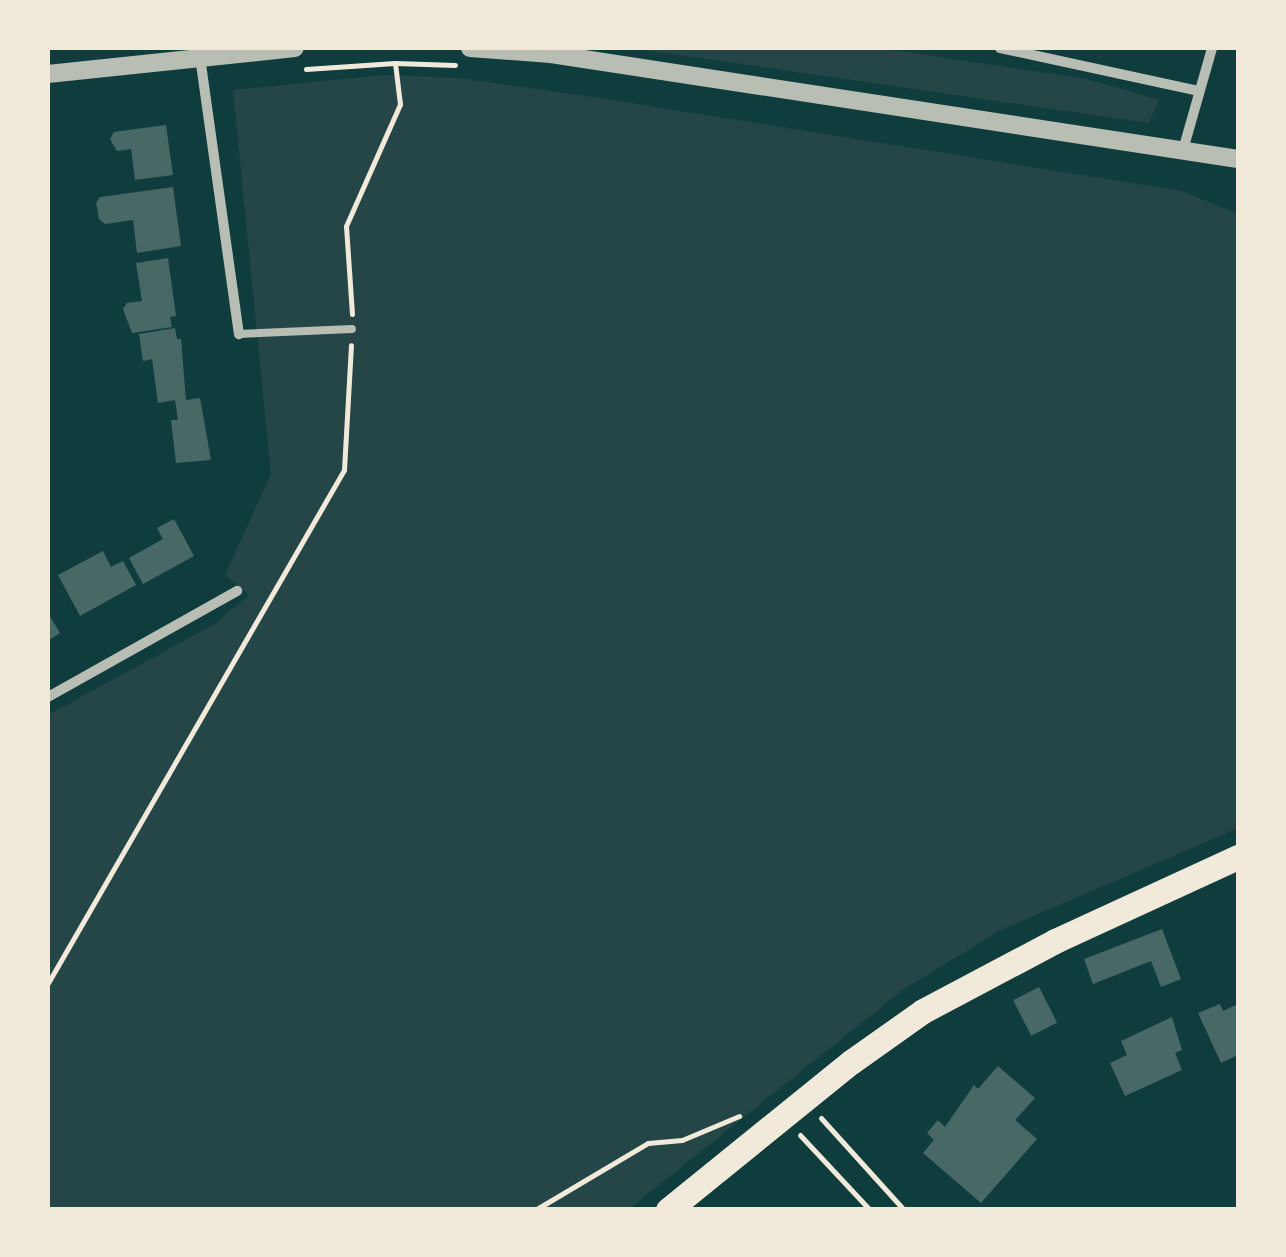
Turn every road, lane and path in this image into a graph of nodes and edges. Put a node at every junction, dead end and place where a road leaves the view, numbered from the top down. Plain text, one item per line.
1 (295, 48) edge
2 (1000, 48) edge
3 (1212, 48) edge
4 (191, 53) edge
5 (469, 57) edge
6 (395, 63) junction
7 (291, 70) dead end
8 (48, 74) edge
9 (1199, 91) junction
10 (1183, 150) junction
11 (1238, 159) edge
12 (352, 329) junction
13 (239, 334) joint
14 (237, 591) dead end
15 (48, 697) edge
16 (1238, 857) edge
17 (48, 983) edge
18 (812, 1108) dead end
19 (753, 1111) dead end
20 (783, 1116) junction
21 (535, 1210) edge
22 (668, 1210) edge
23 (870, 1210) edge
24 (904, 1210) edge

1 - 4 street
2 - 9 street
3 - 9 street
4 - 8 street
4 - 13 street
5 - 6 path
5 - 10 street
6 - 7 path
6 - 12 path
9 - 10 street
10 - 11 street
12 - 13 lane
12 - 17 path
14 - 15 street
16 - 20 main road
18 - 24 path
19 - 21 path
20 - 22 main road
20 - 23 path

